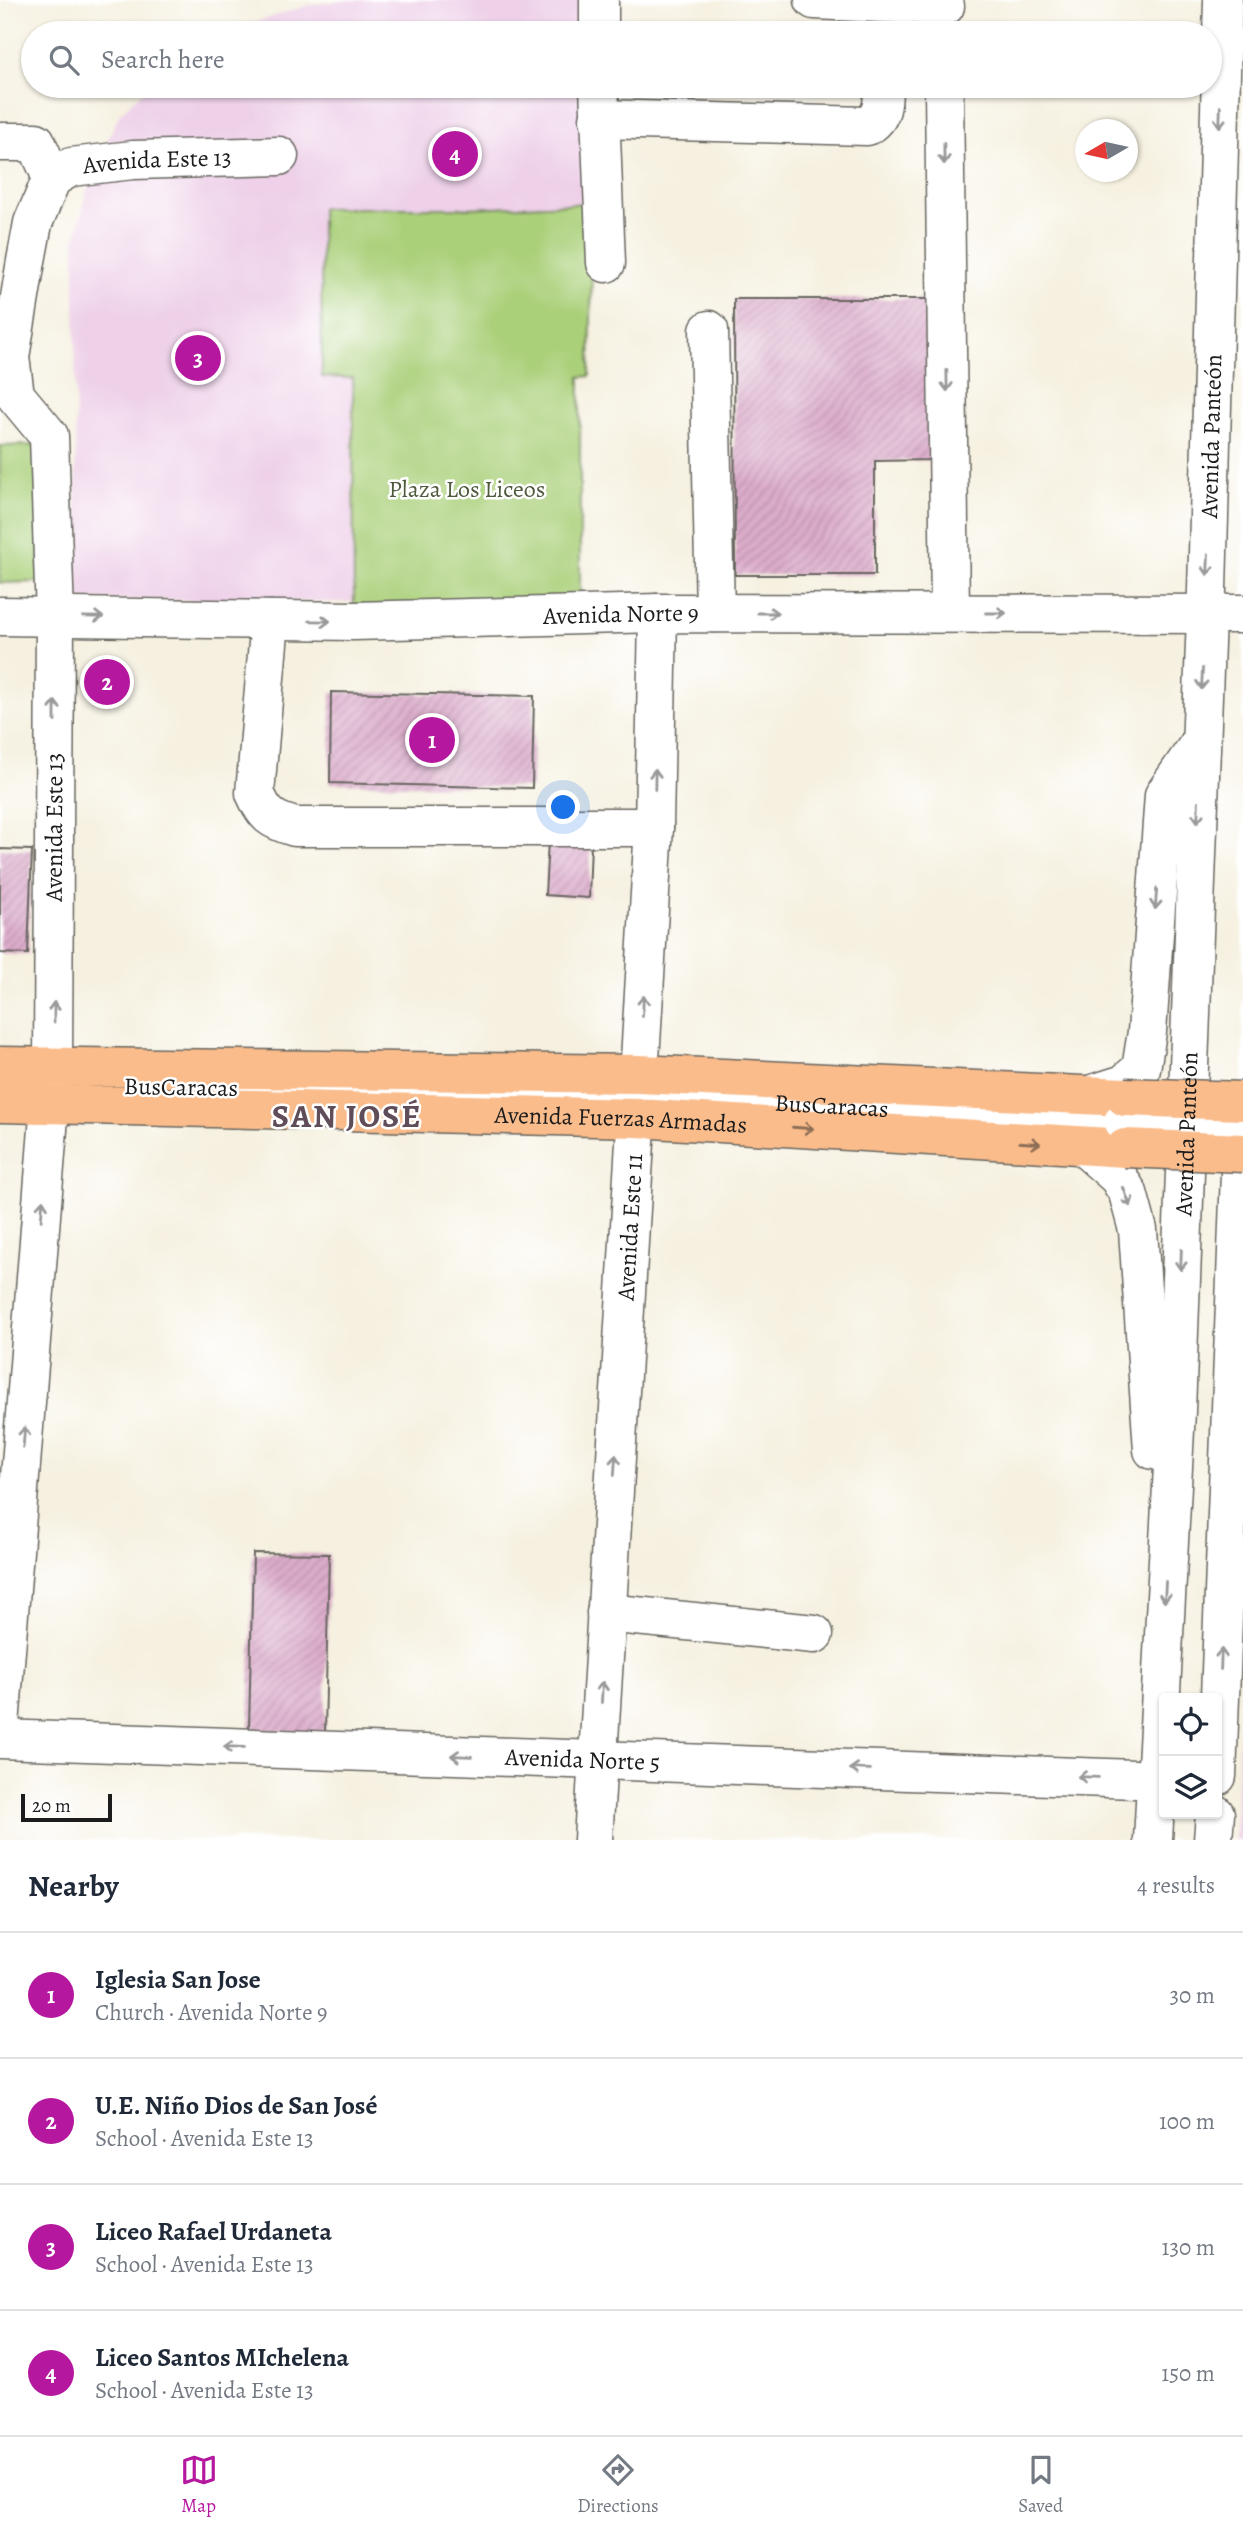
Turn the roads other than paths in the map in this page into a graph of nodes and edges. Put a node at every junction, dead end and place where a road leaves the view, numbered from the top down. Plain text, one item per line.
1 (599, 0) edge
2 (814, 0) edge
3 (1223, 0) edge
4 (945, 13) edge
5 (885, 19) edge
6 (599, 21) edge
7 (1222, 34) edge
8 (881, 98) edge
9 (944, 98) edge
10 (1220, 98) edge
11 (599, 102) edge
12 (0, 142) edge
13 (279, 156) dead end
14 (52, 177) junction
15 (606, 263) dead end
16 (709, 330) dead end
17 (659, 613) junction
18 (715, 613) junction
19 (950, 613) junction
20 (1205, 614) junction
21 (1243, 614) edge
22 (0, 616) edge
23 (55, 617) junction
24 (270, 620) junction
25 (1199, 744) junction
26 (654, 827) junction
27 (0, 1066) edge
28 (0, 1083) edge
29 (52, 1086) junction
30 (638, 1096) junction
31 (1086, 1096) junction
32 (1243, 1101) edge
33 (0, 1103) edge
34 (1243, 1108) edge
35 (1124, 1122) junction
36 (1243, 1129) edge
37 (1083, 1146) junction
38 (1243, 1153) edge
39 (1243, 1475) edge
40 (1168, 1524) junction
41 (1226, 1526) junction
42 (606, 1613) junction
43 (814, 1634) dead end
44 (0, 1725) edge
45 (0, 1739) edge
46 (1161, 1756) edge
47 (1218, 1756) edge
48 (598, 1760) junction
49 (1222, 1777) edge
50 (1243, 1779) edge
51 (1159, 1780) edge
52 (1159, 1789) edge
53 (1215, 1819) edge
54 (593, 1840) edge
55 (1153, 1840) edge
56 (1213, 1840) edge

1 - 6 street
2 - 5 street
3 -> 7 street, Avenida Panteón
4 - 5 street
8 - 11 street
9 -> 19 street
10 -> 20 street, Avenida Panteón
11 - 15 street
12 - 14 street
13 - 14 street, Avenida Este 13
14 - 23 street, Avenida Este 13
16 - 18 street
17 - 18 street, Avenida Norte 9
24 -> 17 street, Avenida Norte 9
26 -> 17 street, Avenida Este 11
18 -> 19 street, Avenida Norte 9
19 -> 20 street, Avenida Norte 9
20 - 21 street, Avenida Norte 9
20 -> 25 street, Avenida Panteón
22 - 23 street, Avenida Norte 9
23 -> 24 street, Avenida Norte 9
29 -> 23 street, Avenida Este 13
24 - 26 street
25 -> 31 street, Avenida Panteón
25 -> 40 street, Avenida Panteón
30 -> 26 street, Avenida Este 11
27 - 29 main road, Avenida Fuerzas Armadas
28 - 29 street
29 - 30 main road, Avenida Fuerzas Armadas
29 - 33 main road, Avenida Fuerzas Armadas
44 -> 29 street, Avenida Este 13
30 - 31 main road, Avenida Fuerzas Armadas
30 - 35 street, BusCaracas
30 -> 37 main road, Avenida Fuerzas Armadas
42 -> 30 street, Avenida Este 11
31 - 35 main road, Avenida Fuerzas Armadas
32 - 35 main road, Avenida Fuerzas Armadas, bridge
34 - 41 street
35 - 36 street, BusCaracas, bridge
35 - 37 main road, Avenida Fuerzas Armadas
35 - 38 main road, Avenida Fuerzas Armadas, bridge
37 -> 40 street, Avenida Panteón
39 - 41 street
40 -> 46 street, Avenida Panteón
47 -> 41 street
42 - 43 street
48 -> 42 street, Avenida Este 11
48 -> 45 street, Avenida Norte 5
51 -> 48 street, Avenida Norte 5
48 - 54 street, Avenida Este 11
49 - 50 street
52 - 55 street, Avenida Panteón
53 - 56 street

